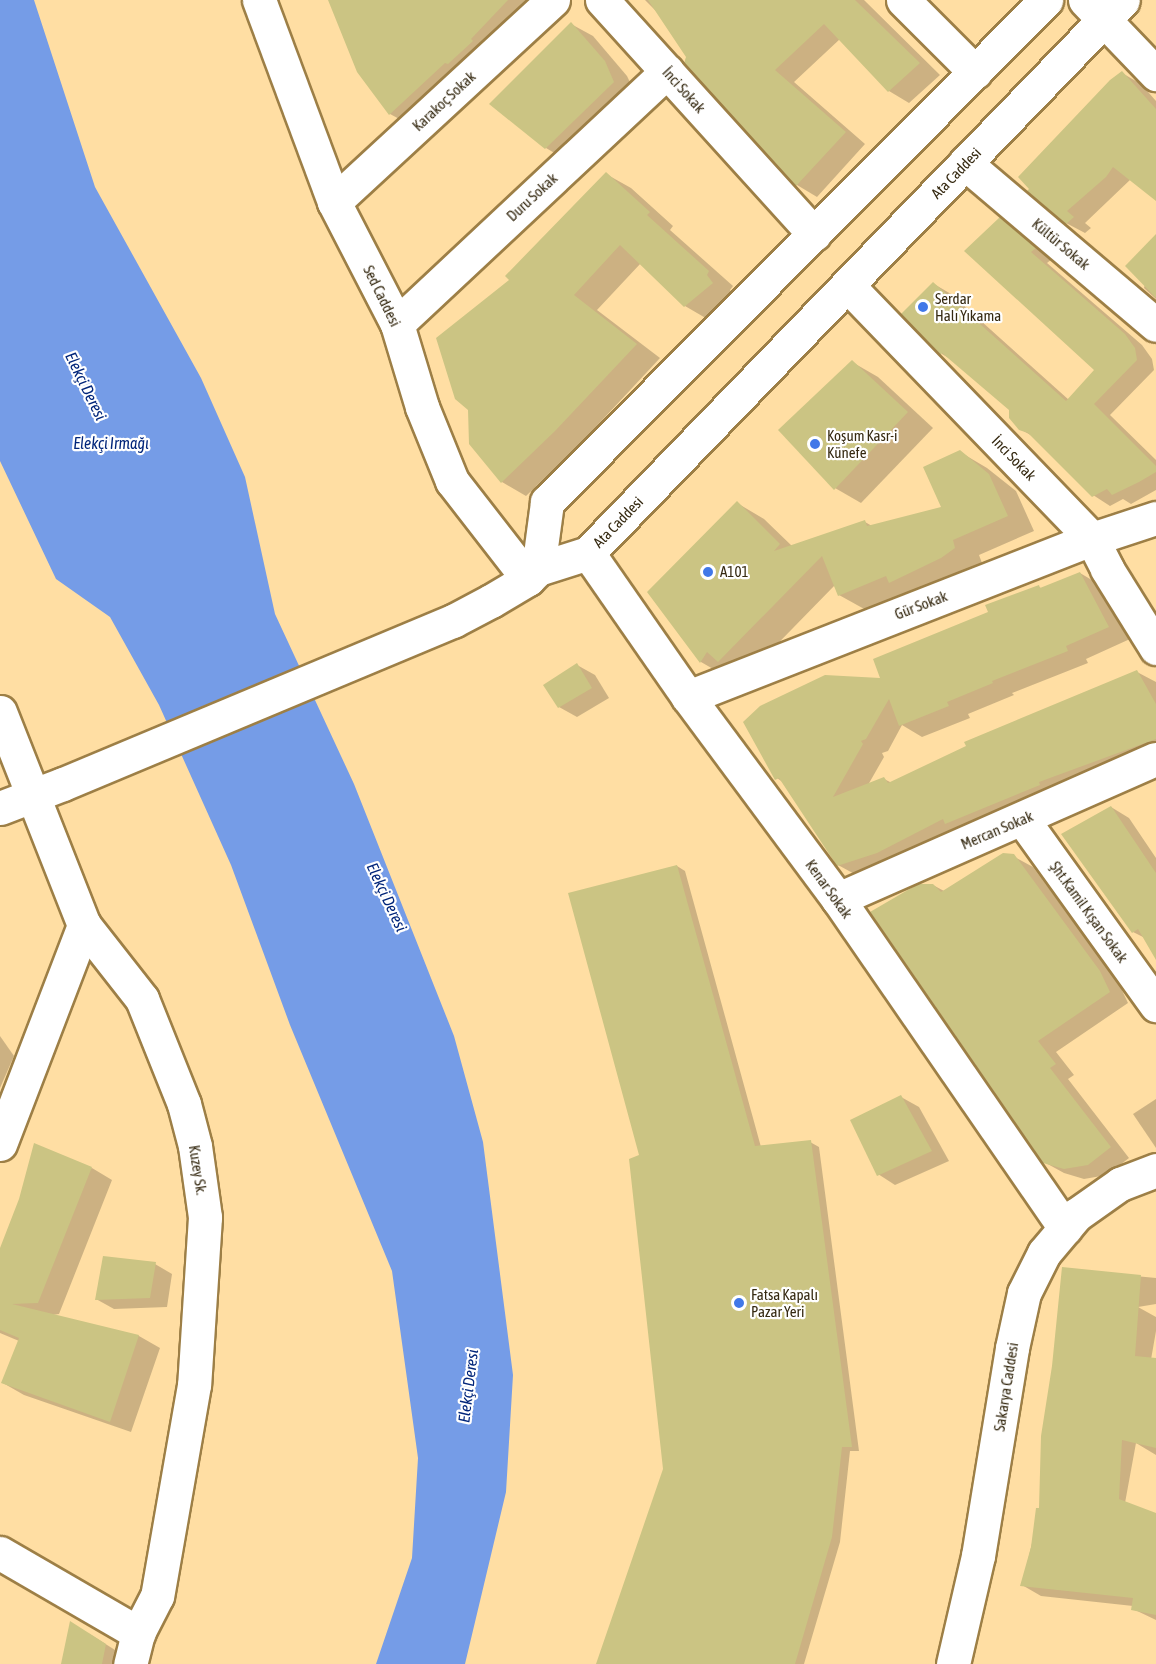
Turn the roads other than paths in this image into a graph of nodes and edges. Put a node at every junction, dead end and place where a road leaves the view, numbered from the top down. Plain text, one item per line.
1 (259, 0) edge
2 (553, 0) edge
3 (603, 0) edge
4 (903, 0) edge
5 (1046, 0) edge
6 (1104, 6) edge
7 (667, 71) junction
8 (975, 72) junction
9 (1156, 74) edge
10 (965, 163) junction
11 (334, 202) junction
12 (814, 234) junction
13 (847, 285) junction
14 (397, 324) junction
15 (1156, 325) edge
16 (1156, 518) edge
17 (1092, 538) junction
18 (588, 553) junction
19 (533, 574) junction
20 (1156, 648) edge
21 (688, 697) junction
22 (0, 712) edge
23 (1156, 759) edge
24 (32, 795) junction
25 (0, 808) edge
26 (1023, 820) junction
27 (838, 899) junction
28 (84, 925) junction
29 (1156, 1005) edge
30 (0, 1144) edge
31 (1156, 1170) edge
32 (1065, 1228) junction
33 (0, 1553) edge
34 (134, 1649) edge
35 (953, 1664) edge

1 - 11 street, Sed Caddesi
2 - 11 street, Karakoç Sokak
3 - 7 street, İnci Sokak
4 - 8 street
5 - 8 street
6 - 9 street
6 - 10 street, Ata Caddesi
7 - 12 street, İnci Sokak
7 - 14 street, Duru Sokak
8 - 12 street
10 - 13 street, Ata Caddesi
10 - 15 street, Kültür Sokak
11 - 14 street, Sed Caddesi
12 - 19 street
13 - 17 street, İnci Sokak
13 - 18 street, Ata Caddesi
14 - 19 street, Sed Caddesi
16 - 17 street, Gür Sokak
17 - 20 street, İnci Sokak
17 - 21 street, Gür Sokak
18 - 19 street, Ata Caddesi
18 - 21 street, Kenar Sokak
19 - 24 street, Ata Caddesi
21 - 27 street, Kenar Sokak
22 - 24 street, Kuzey Sk.
23 - 26 street, Mercan Sokak
24 - 25 street, Ata Caddesi
24 - 28 street, Kuzey Sk.
26 - 27 street, Mercan Sokak
26 - 29 street, Şht.Kamil Kışan Sokak
27 - 32 street, Kenar Sokak
28 - 30 street
28 - 34 street, Kuzey Sk.
31 - 32 street, Sakarya Caddesi
32 - 35 street, Sakarya Caddesi
33 - 34 street

